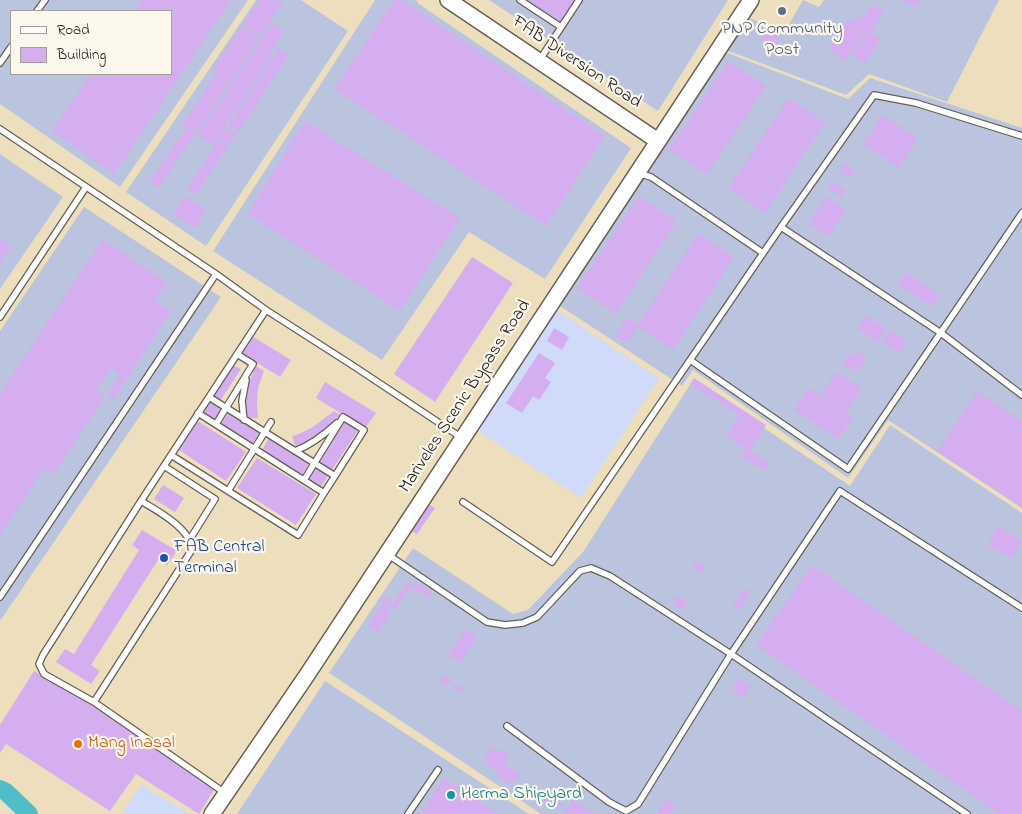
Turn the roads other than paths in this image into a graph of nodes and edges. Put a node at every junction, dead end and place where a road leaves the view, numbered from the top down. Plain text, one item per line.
1 (448, 0) edge
2 (520, 0) edge
3 (579, 0) edge
4 (751, 0) edge
5 (561, 28) junction
6 (10, 48) edge
7 (539, 61) junction
8 (0, 63) edge
9 (0, 129) edge
10 (1022, 136) edge
11 (658, 141) junction
12 (636, 172) junction
13 (86, 187) junction
14 (1022, 213) edge
15 (781, 227) junction
16 (763, 253) junction
17 (216, 274) junction
18 (266, 310) junction
19 (0, 317) edge
20 (941, 332) junction
21 (237, 354) junction
22 (690, 360) junction
23 (253, 364) junction
24 (1022, 395) edge
25 (209, 397) junction
26 (226, 408) junction
27 (198, 413) junction
28 (343, 418) junction
29 (244, 420) junction
30 (271, 422) dead end
31 (216, 424) junction
32 (265, 432) junction
33 (462, 438) junction
34 (255, 449) junction
35 (295, 451) junction
36 (171, 455) junction
37 (314, 463) junction
38 (164, 466) junction
39 (335, 476) junction
40 (304, 480) junction
41 (228, 491) junction
42 (324, 493) junction
43 (141, 501) junction
44 (463, 502) dead end
45 (190, 540) junction
46 (386, 554) junction
47 (0, 597) edge
48 (1022, 608) edge
49 (731, 654) junction
50 (94, 702) junction
51 (507, 726) dead end
52 (438, 770) dead end
53 (226, 794) junction
54 (212, 814) edge
55 (408, 814) edge
56 (967, 814) edge

1 - 7 main road, FAB Diversion Road
2 - 5 lane
3 - 5 lane
4 - 11 main road, Mariveles Scenic Bypass Road
5 - 7 lane
6 - 8 lane
7 - 11 main road, FAB Diversion Road
9 - 13 lane
10 - 15 lane
11 - 12 main road, Mariveles Scenic Bypass Road
12 - 16 lane
12 - 33 main road, Mariveles Scenic Bypass Road
13 - 17 lane
13 - 19 lane
14 - 20 lane
15 - 16 lane
15 - 20 lane
16 - 22 lane
17 - 18 lane
17 - 47 lane
18 - 21 lane
18 - 33 lane
20 - 22 lane
20 - 24 lane
21 - 23 lane
21 - 25 lane
22 - 44 lane
23 - 26 lane
23 - 29 lane
25 - 26 lane
25 - 27 lane
26 - 29 lane
26 - 31 lane
27 - 31 lane
27 - 36 lane
28 - 35 lane
28 - 37 lane
28 - 39 lane
29 - 32 lane
30 - 32 lane
31 - 34 lane
32 - 34 lane
32 - 35 lane
33 - 46 main road, Mariveles Scenic Bypass Road
34 - 40 lane
34 - 41 lane
35 - 37 lane
36 - 38 lane
36 - 41 lane
37 - 39 lane
37 - 40 lane
38 - 43 lane
38 - 45 lane
39 - 42 lane
40 - 42 lane
41 - 42 lane
43 - 45 lane
43 - 50 lane
45 - 50 lane
46 - 49 lane
46 - 53 main road, Mariveles Scenic Bypass Road
48 - 49 lane
49 - 51 lane
49 - 56 lane
50 - 53 lane
52 - 55 lane
53 - 54 main road, Mariveles Scenic Bypass Road

